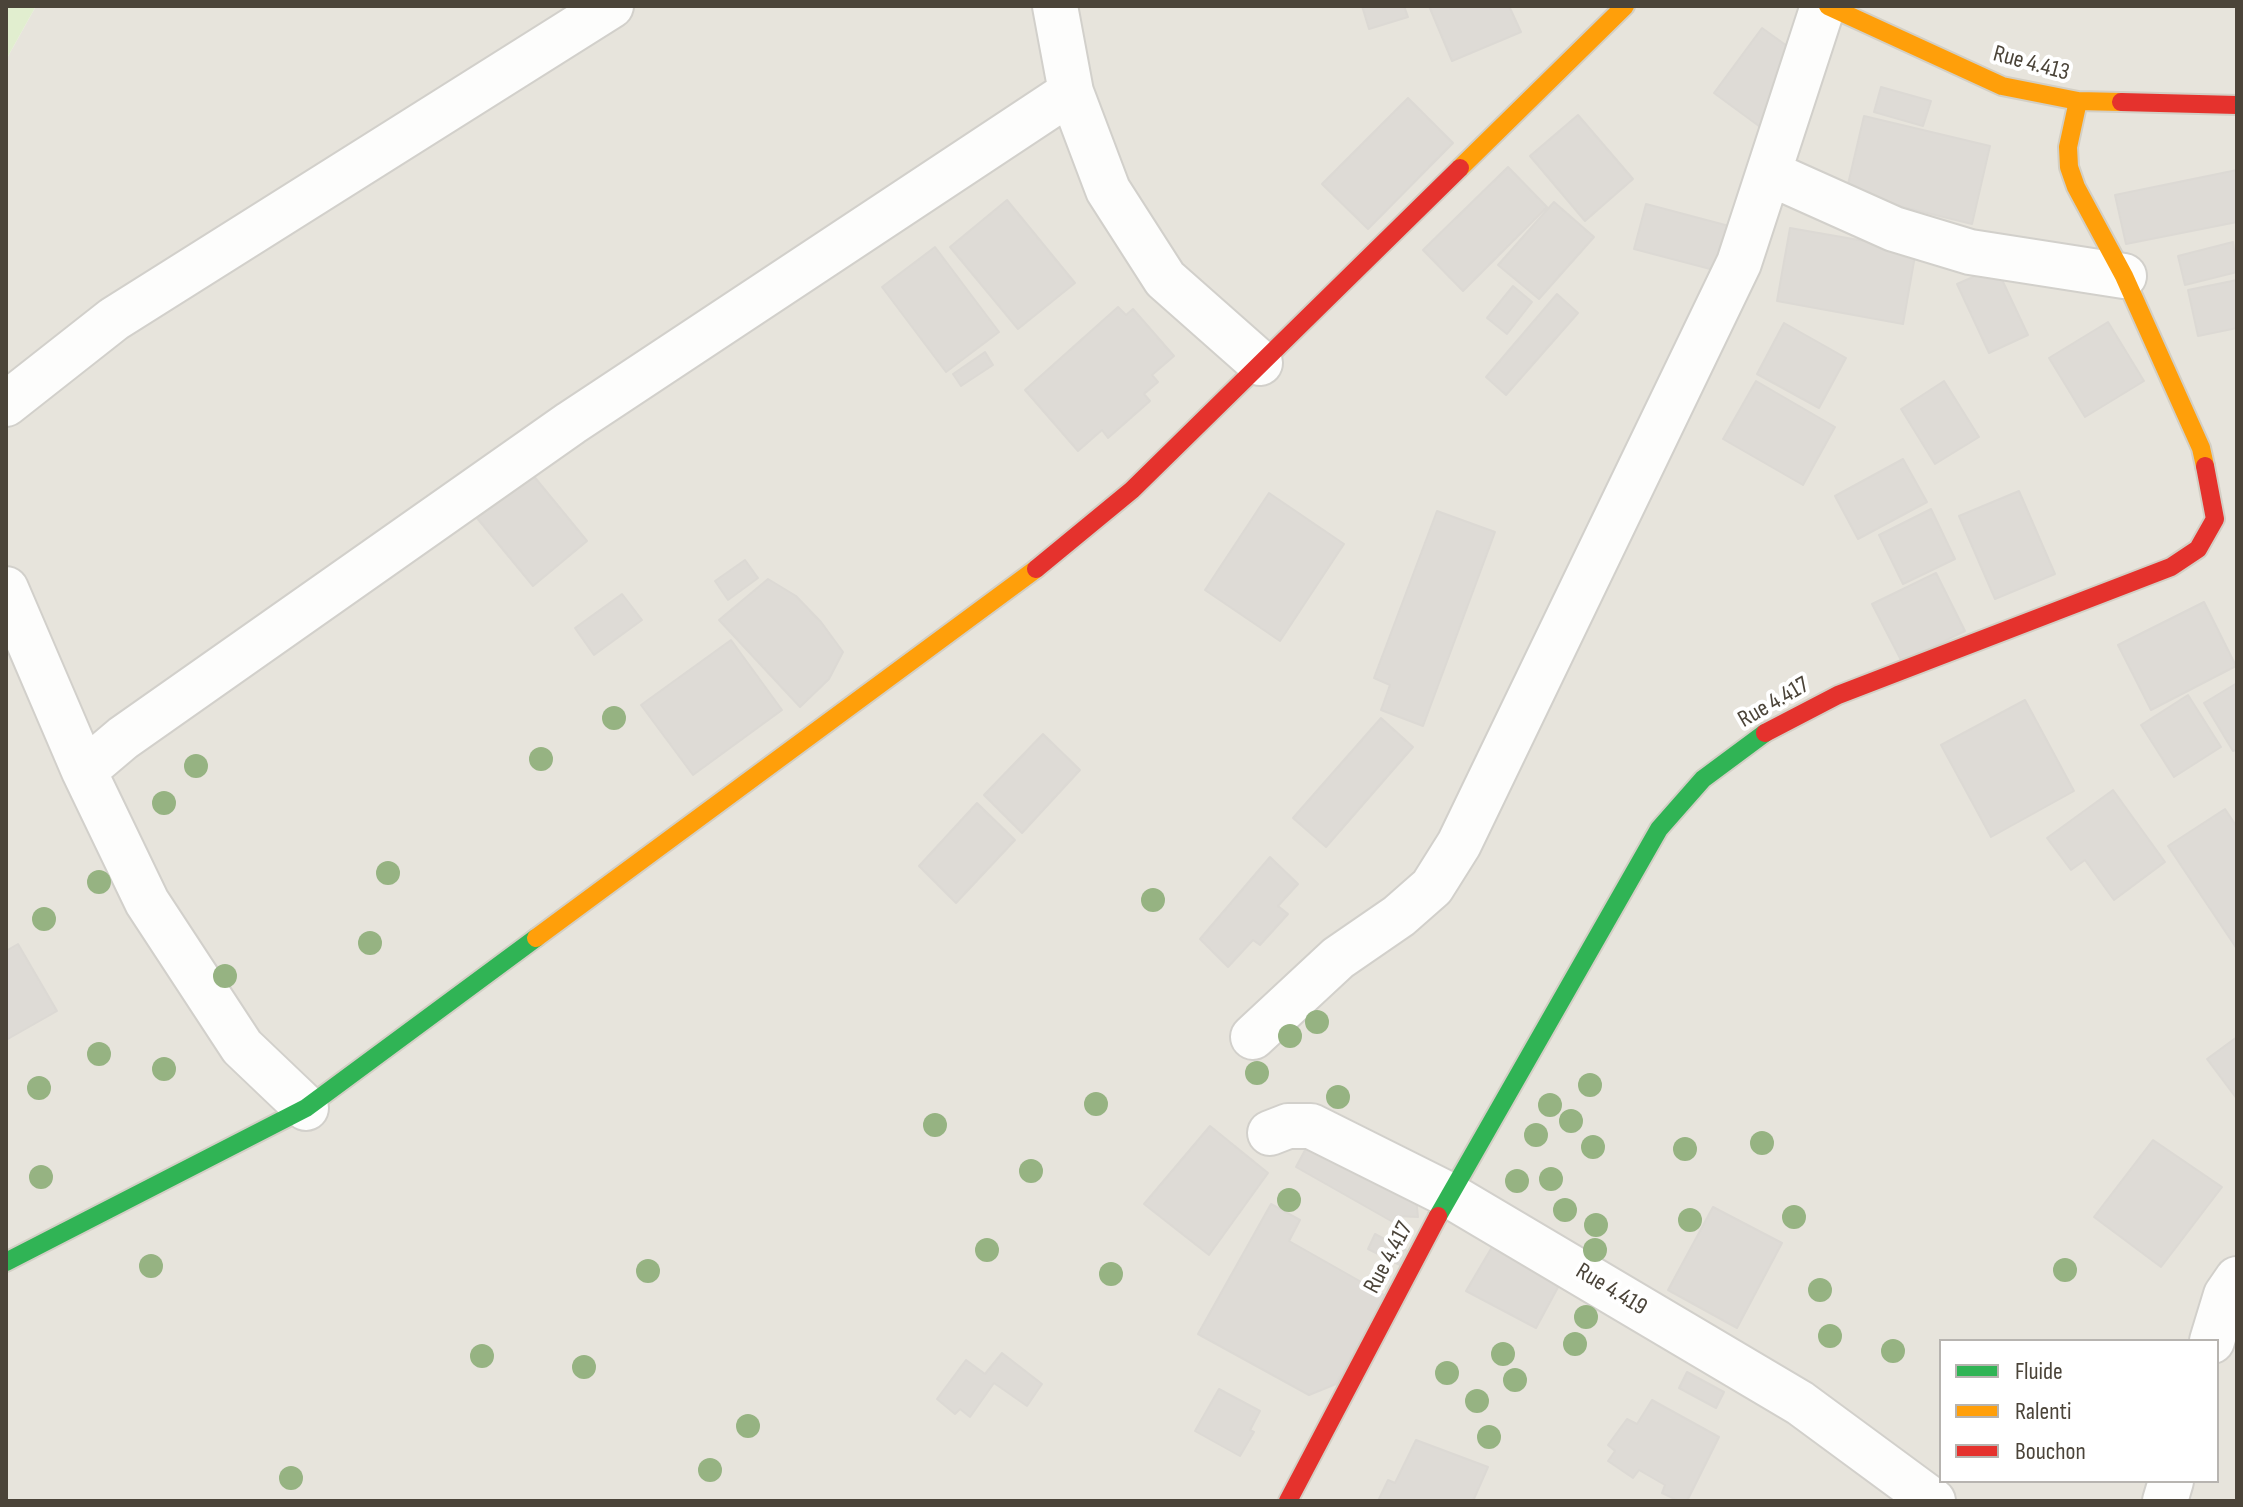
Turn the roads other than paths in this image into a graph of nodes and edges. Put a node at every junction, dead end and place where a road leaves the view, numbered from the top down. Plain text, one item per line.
1 (611, 6) edge
2 (1055, 6) edge
3 (1625, 6) edge
4 (1826, 6) edge
5 (1071, 92) junction
6 (2078, 101) junction
7 (2237, 105) edge
8 (1769, 173) junction
9 (2124, 276) junction
10 (1260, 363) junction
11 (6, 404) edge
12 (6, 589) edge
13 (84, 771) junction
14 (1253, 1037) dead end
15 (306, 1108) junction
16 (1270, 1133) dead end
17 (1449, 1195) junction
18 (6, 1262) edge
19 (2237, 1279) edge
20 (2213, 1339) edge
21 (1288, 1501) edge
22 (1933, 1501) edge

1 - 11 street
2 - 5 street
3 - 10 street
4 - 6 street, Rue 4.413
4 - 8 street
5 - 10 street
5 - 13 street
6 - 7 street, Rue 4.413
6 - 9 street, Rue 4.417
8 - 9 street
8 - 14 street
9 - 17 street, Rue 4.417
10 - 15 street
12 - 13 street
13 - 15 street
15 - 18 street
16 - 17 street, Rue 4.419
17 - 21 street, Rue 4.417
17 - 22 street, Rue 4.419
19 - 20 street

